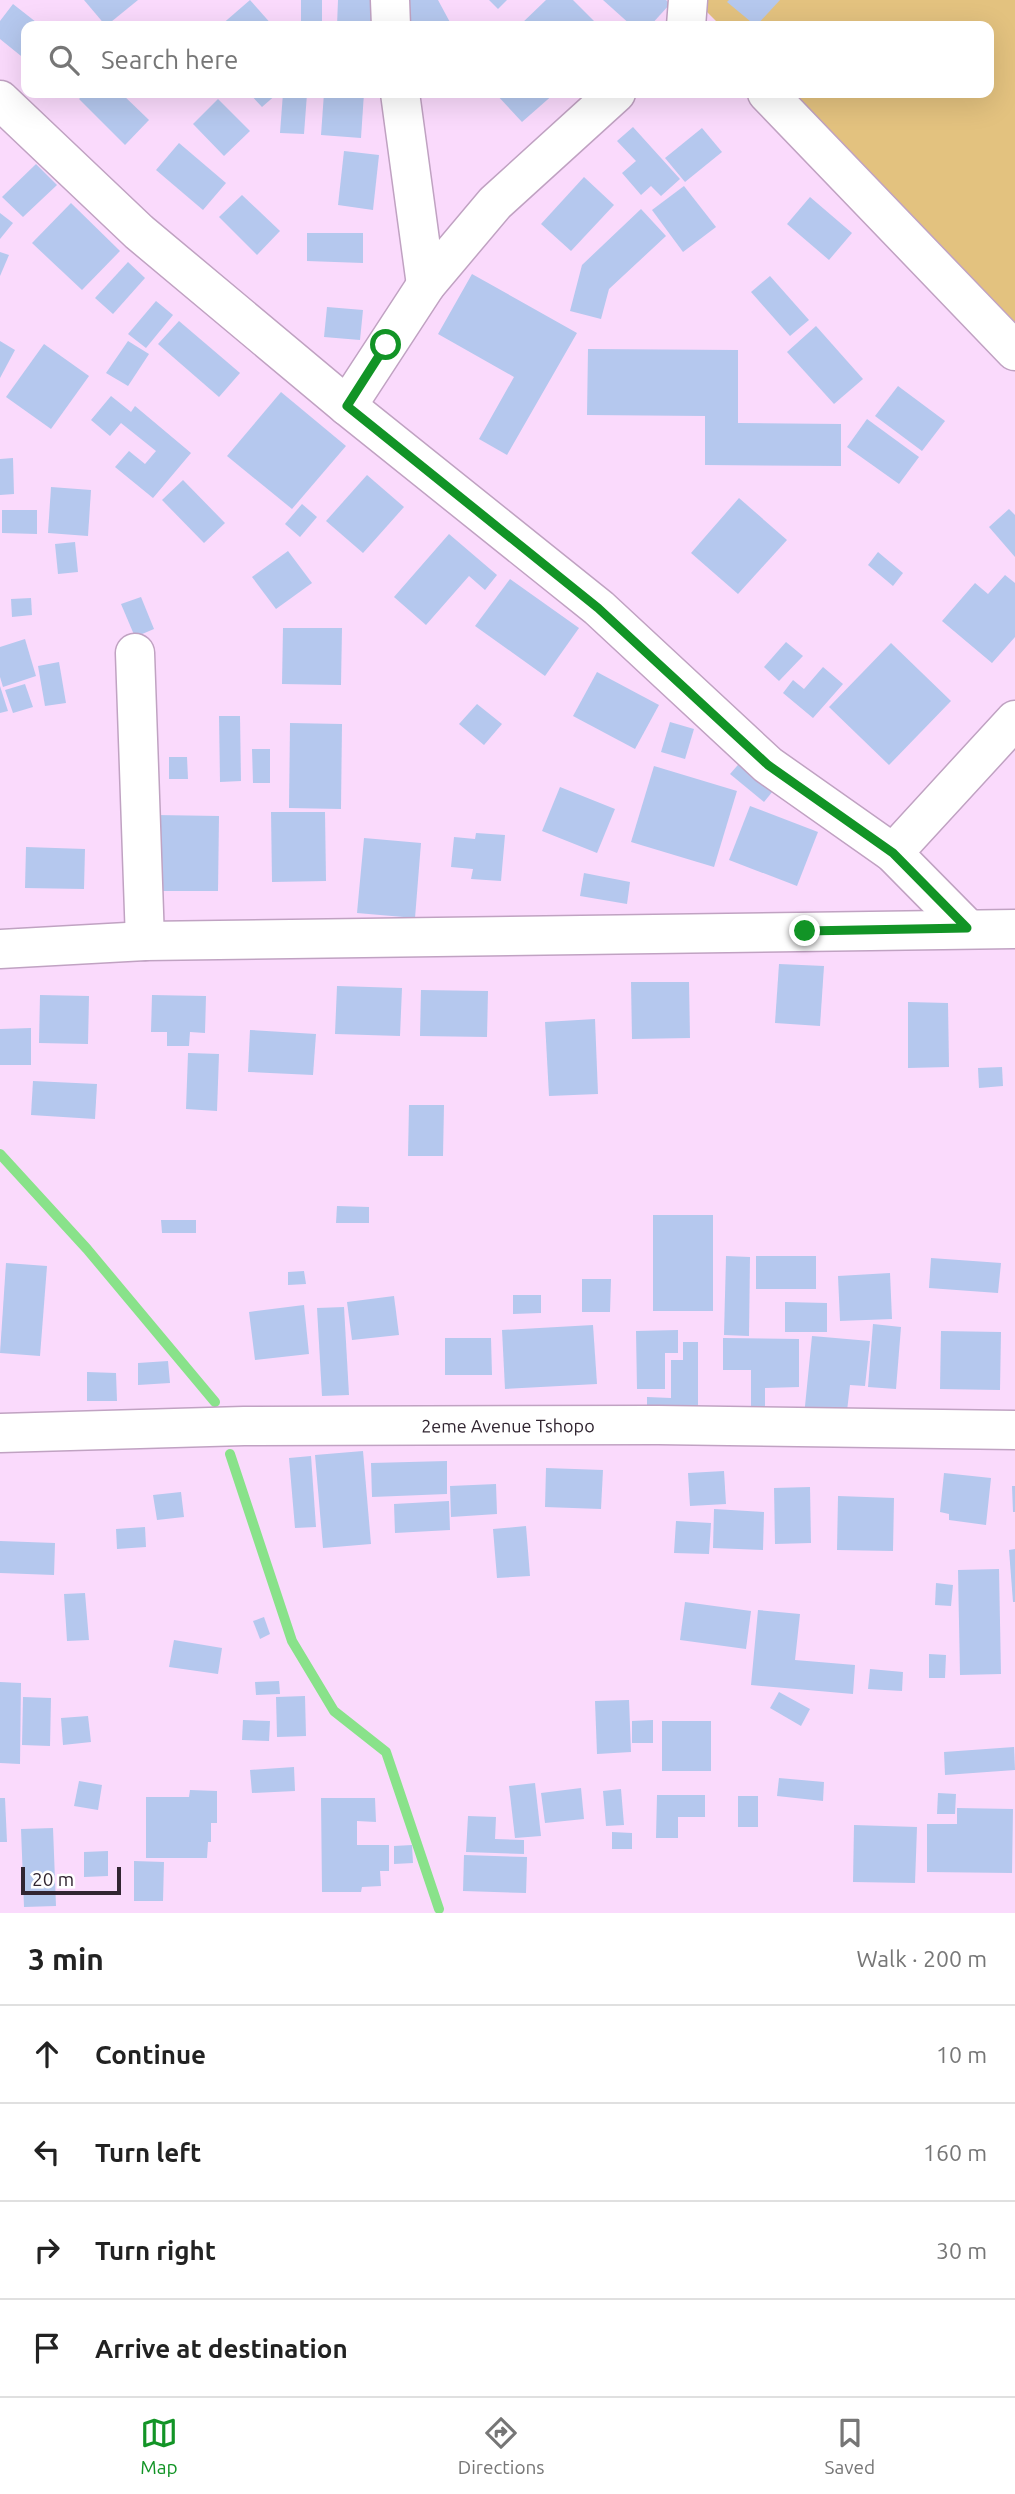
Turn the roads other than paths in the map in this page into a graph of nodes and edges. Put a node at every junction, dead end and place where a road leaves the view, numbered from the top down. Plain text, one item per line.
1 (390, 0) edge
2 (688, 0) edge
3 (391, 21) edge
4 (686, 21) edge
5 (401, 98) edge
6 (610, 98) edge
7 (773, 98) edge
8 (0, 100) edge
9 (426, 285) junction
10 (1015, 351) edge
11 (347, 406) junction
12 (135, 653) dead end
13 (1015, 720) edge
14 (893, 853) junction
15 (967, 928) junction
16 (1015, 929) edge
17 (145, 941) junction
18 (0, 949) edge
19 (1015, 1430) edge
20 (0, 1433) edge

1 - 3 street
2 - 4 street
5 - 9 street
6 - 9 street
7 - 10 street
8 - 11 street
9 - 11 street
11 - 14 street
12 - 17 street
13 - 14 street
14 - 15 street
15 - 16 street
15 - 17 street
17 - 18 street
19 - 20 street, 2eme Avenue Tshopo

